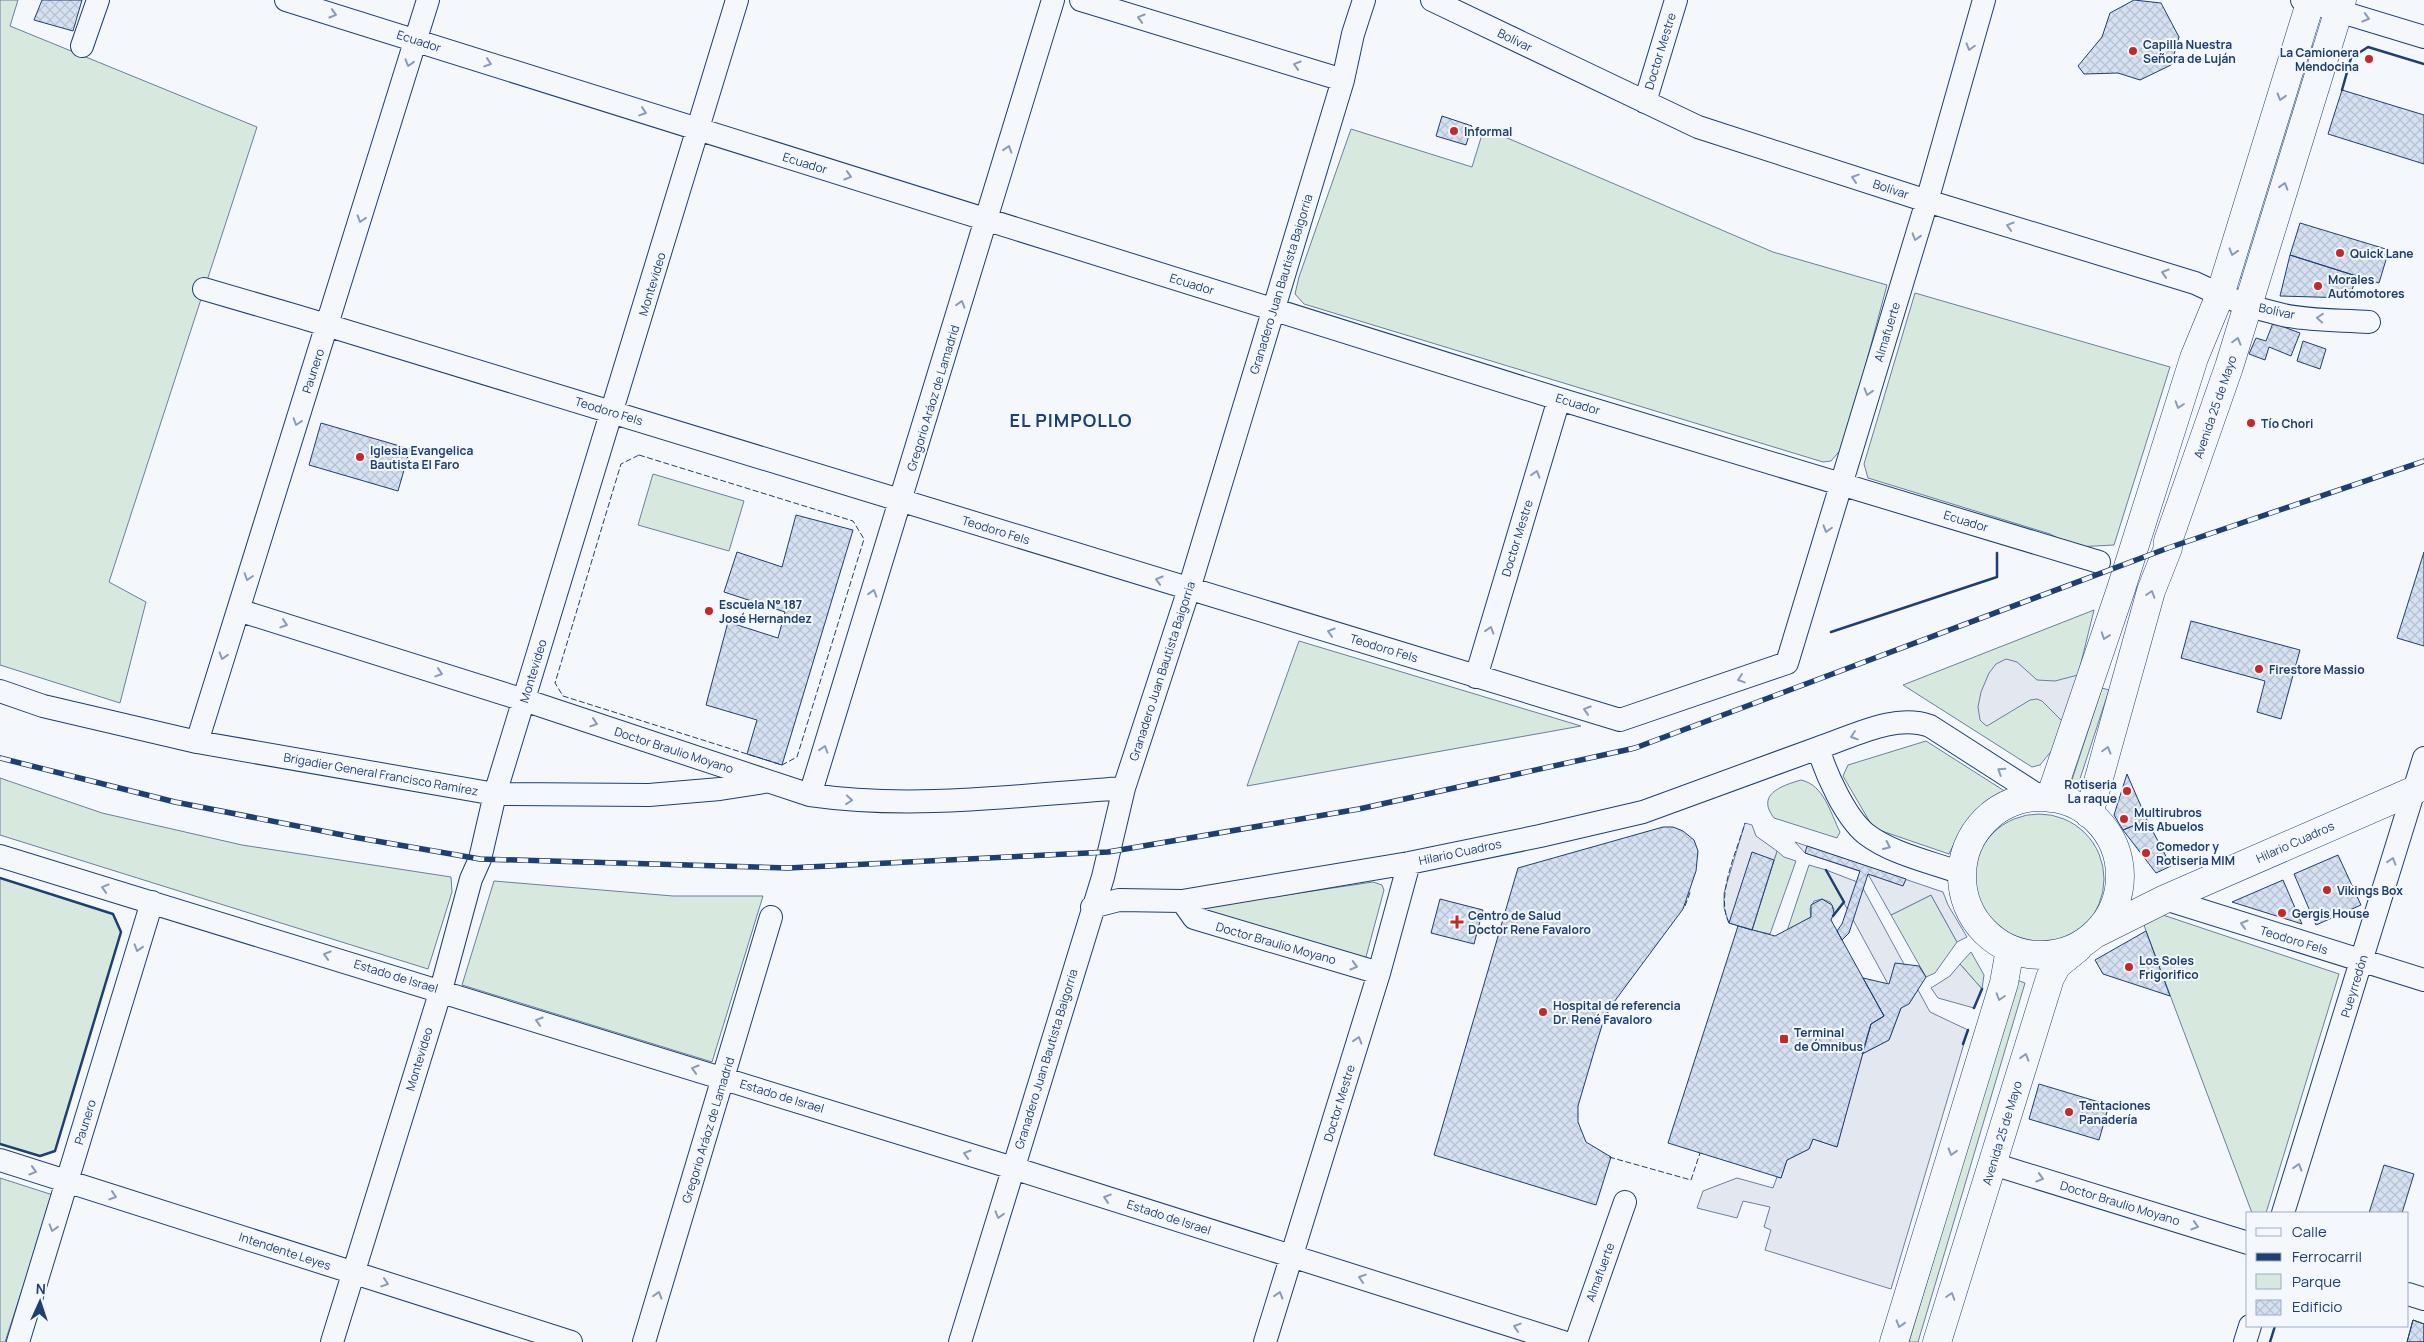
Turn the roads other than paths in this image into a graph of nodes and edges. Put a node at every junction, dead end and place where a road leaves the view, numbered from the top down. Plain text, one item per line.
1 (98, 0) edge
2 (286, 0) edge
3 (428, 0) edge
4 (737, 0) edge
5 (1053, 0) edge
6 (1082, 0) edge
7 (1364, 0) edge
8 (1432, 0) edge
9 (1676, 0) edge
10 (1984, 0) edge
11 (2308, 1) edge
12 (2340, 5) edge
13 (2424, 36) edge
14 (416, 40) junction
15 (82, 46) dead end
16 (1343, 80) junction
17 (1645, 102) junction
18 (699, 130) junction
19 (1927, 201) junction
20 (987, 219) junction
21 (204, 289) dead end
22 (2220, 295) junction
23 (2248, 305) junction
24 (1273, 309) junction
25 (2368, 322) dead end
26 (328, 325) junction
27 (1559, 399) junction
28 (613, 412) junction
29 (1840, 482) junction
30 (901, 501) junction
31 (2099, 562) dead end
32 (1189, 589) junction
33 (238, 610) junction
34 (1787, 663) joint
35 (1476, 677) junction
36 (0, 691) edge
37 (524, 700) junction
38 (197, 742) junction
39 (1818, 748) junction
40 (2424, 758) edge
41 (769, 781) junction
42 (1124, 788) junction
43 (2419, 788) edge
44 (495, 794) junction
45 (810, 795) junction
46 (2046, 798) junction
47 (2089, 814) junction
48 (0, 856) edge
49 (1409, 863) junction
50 (1961, 874) junction
51 (2120, 876) junction
52 (2165, 899) junction
53 (1182, 900) junction
54 (152, 902) junction
55 (1092, 907) junction
56 (771, 917) dead end
57 (2091, 936) junction
58 (2010, 949) junction
59 (2362, 961) junction
60 (1379, 973) junction
61 (2424, 980) edge
62 (441, 990) junction
63 (724, 1078) junction
64 (0, 1160) edge
65 (1993, 1164) junction
66 (1013, 1168) junction
67 (67, 1181) junction
68 (1625, 1202) dead end
69 (2283, 1212) edge
70 (2246, 1242) edge
71 (1291, 1256) junction
72 (352, 1272) junction
73 (2409, 1294) edge
74 (2424, 1299) edge
75 (2250, 1327) edge
76 (18, 1342) edge
77 (332, 1342) edge
78 (571, 1342) edge
79 (644, 1342) edge
80 (960, 1342) edge
81 (1265, 1342) edge
82 (1563, 1342) edge
83 (1576, 1342) edge
84 (1894, 1342) edge
85 (1937, 1342) edge
86 (2245, 1342) edge

1 - 15 street
2 -> 14 street, Ecuador
3 - 14 street, Paunero
4 - 18 street, Montevideo
20 -> 5 street, Gregorio Aráoz de Lamadrid
16 -> 6 street
7 - 16 street, Granadero Juan Bautista Baigorria
8 - 17 street, Bolívar
9 - 17 street, Doctor Mestre
10 -> 19 street, Almafuerte
11 - 12 street
11 -> 22 main road
12 -> 13 street
23 -> 12 main road, Avenida 25 de Mayo
14 -> 18 street, Ecuador
14 -> 26 street, Paunero
16 - 24 street, Granadero Juan Bautista Baigorria
19 -> 17 street, Bolívar
18 -> 20 street, Ecuador
18 - 28 street, Montevideo
22 -> 19 street, Bolívar
19 -> 29 street, Almafuerte
20 - 24 street, Ecuador
30 -> 20 street, Gregorio Aráoz de Lamadrid
21 - 26 street, Teodoro Fels
22 - 23 street, Bolívar
22 -> 46 main road
25 -> 23 street, Bolívar
47 -> 23 main road, Avenida 25 de Mayo
24 - 27 street, Ecuador
24 - 32 street, Granadero Juan Bautista Baigorria
26 - 28 street, Teodoro Fels
26 -> 33 street, Paunero
27 - 29 street, Ecuador
35 -> 27 street, Doctor Mestre
28 - 30 street, Teodoro Fels
28 - 37 street, Montevideo
29 - 31 street, Ecuador
29 -> 34 street, Almafuerte
32 -> 30 street, Teodoro Fels
45 -> 30 street, Gregorio Aráoz de Lamadrid
35 -> 32 street, Teodoro Fels
32 - 42 street, Granadero Juan Bautista Baigorria
33 -> 37 street, Doctor Braulio Moyano
33 -> 38 street, Paunero
34 -> 35 street, Teodoro Fels
36 - 38 street, Brigadier General Francisco Ramírez
37 -> 41 street, Doctor Braulio Moyano
37 - 44 street, Montevideo
38 - 44 street, Brigadier General Francisco Ramírez
46 -> 39 street, Hilario Cuadros
39 - 49 street, Hilario Cuadros
39 -> 50 street
40 - 43 street, Pueyrredón
41 - 44 street, Brigadier General Francisco Ramírez
41 - 45 street, Doctor Braulio Moyano
45 -> 42 street, Doctor Braulio Moyano
42 - 55 street, Granadero Juan Bautista Baigorria
43 - 52 main road, Hilario Cuadros
59 -> 43 street, Pueyrredón
44 - 62 street, Montevideo
46 - 47 main road, Avenida 25 de Mayo
46 - 50 main road, Avenida 25 de Mayo
47 - 51 main road, Avenida 25 de Mayo
54 -> 48 street, Estado de Israel
49 - 53 street, Hilario Cuadros
49 - 60 street, Doctor Mestre
50 - 58 main road, Avenida 25 de Mayo
51 - 52 main road
51 - 57 main road, Avenida 25 de Mayo
52 - 57 main road, Hilario Cuadros
59 -> 52 street, Teodoro Fels
53 - 55 street, Hilario Cuadros
53 -> 60 street, Doctor Braulio Moyano
62 -> 54 street, Estado de Israel
54 -> 67 street, Paunero
55 - 66 street, Granadero Juan Bautista Baigorria
56 - 63 street, Gregorio Aráoz de Lamadrid
57 - 58 main road, Avenida 25 de Mayo
65 -> 57 main road, Avenida 25 de Mayo
58 -> 84 main road
59 - 61 street, Teodoro Fels
69 -> 59 street, Pueyrredón
71 -> 60 street, Doctor Mestre
63 -> 62 street, Estado de Israel
62 - 72 street, Montevideo
66 -> 63 street, Estado de Israel
79 -> 63 street, Gregorio Aráoz de Lamadrid
64 -> 67 street, Intendente Leyes
65 -> 70 street, Doctor Braulio Moyano
85 -> 65 main road, Avenida 25 de Mayo
71 -> 66 street, Estado de Israel
66 -> 80 street, Granadero Juan Bautista Baigorria
67 -> 72 street, Intendente Leyes
67 -> 76 street, Paunero
68 - 83 street, Almafuerte
81 -> 71 street, Doctor Mestre
82 -> 71 street, Estado de Israel
72 - 77 street, Montevideo
72 -> 78 street, Intendente Leyes
73 - 74 street
75 - 86 street

